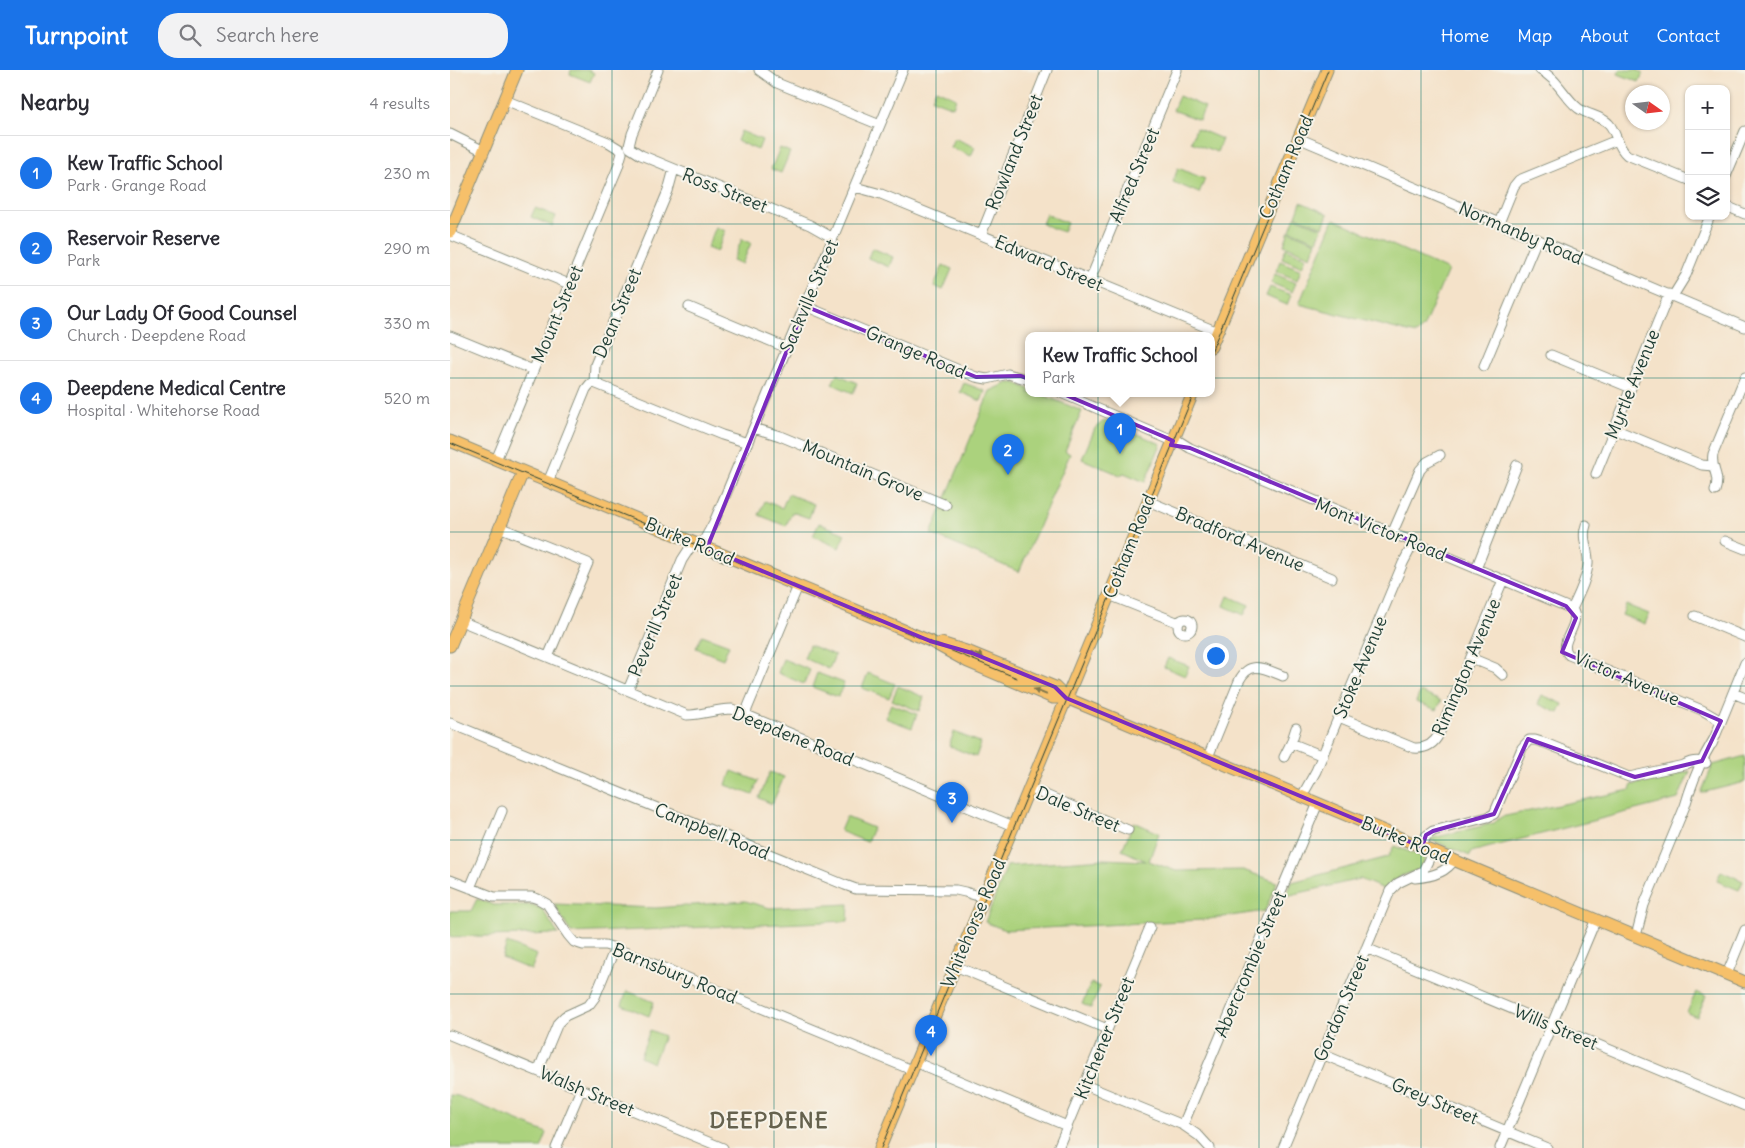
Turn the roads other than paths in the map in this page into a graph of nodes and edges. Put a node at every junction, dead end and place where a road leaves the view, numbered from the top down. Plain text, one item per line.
1 (517, 70) edge
2 (658, 70) edge
3 (759, 70) edge
4 (903, 70) edge
5 (1047, 70) edge
6 (1177, 70) edge
7 (1327, 70) edge
8 (1540, 70) edge
9 (505, 100) junction
10 (880, 125) junction
11 (1745, 131) edge
12 (450, 134) edge
13 (1298, 138) junction
14 (1617, 140) junction
15 (485, 148) junction
16 (625, 149) junction
17 (674, 169) junction
18 (1726, 175) edge
19 (1685, 178) edge
20 (857, 184) junction
21 (1730, 208) edge
22 (1745, 214) edge
23 (1708, 220) edge
24 (1499, 223) junction
25 (450, 232) edge
26 (835, 235) junction
27 (980, 235) junction
28 (1536, 239) junction
29 (1090, 280) junction
30 (569, 284) junction
31 (1674, 297) junction
32 (805, 306) junction
33 (689, 307) dead end
34 (1745, 327) edge
35 (1218, 332) junction
36 (450, 336) edge
37 (1215, 338) edge
38 (787, 348) junction
39 (1551, 355) dead end
40 (1484, 366) dead end
41 (533, 370) junction
42 (1745, 377) edge
43 (1025, 379) edge
44 (594, 383) junction
45 (1631, 388) junction
46 (1070, 397) edge
47 (1190, 397) edge
48 (755, 425) junction
49 (1614, 429) junction
50 (450, 441) edge
51 (1173, 441) junction
52 (746, 445) junction
53 (1440, 455) dead end
54 (496, 460) junction
55 (1517, 465) dead end
56 (1713, 466) junction
57 (523, 472) junction
58 (1596, 474) dead end
59 (548, 482) junction
60 (1714, 491) dead end
61 (1148, 500) junction
62 (946, 505) dead end
63 (1586, 525) dead end
64 (500, 527) junction
65 (1392, 534) junction
66 (1412, 541) junction
67 (1725, 541) dead end
68 (697, 544) junction
69 (1745, 550) edge
70 (1476, 569) junction
71 (1332, 578) dead end
72 (1503, 580) junction
73 (798, 586) junction
74 (1109, 594) junction
75 (1572, 609) junction
76 (1695, 616) dead end
77 (460, 621) junction
78 (1179, 624) dead end
79 (1745, 637) edge
80 (450, 646) edge
81 (548, 657) junction
82 (1471, 658) junction
83 (1745, 663) edge
84 (1503, 675) dead end
85 (1283, 676) dead end
86 (628, 690) junction
87 (1733, 693) junction
88 (1066, 698) junction
89 (1745, 698) edge
90 (745, 714) junction
91 (1338, 717) junction
92 (1722, 719) junction
93 (450, 723) edge
94 (1296, 728) dead end
95 (1292, 743) junction
96 (1322, 756) junction
97 (1208, 757) junction
98 (1284, 757) dead end
99 (1702, 765) junction
100 (1029, 788) junction
101 (1309, 799) junction
102 (502, 811) dead end
103 (1013, 826) junction
104 (1128, 830) dead end
105 (1428, 849) junction
106 (1454, 860) junction
107 (1410, 878) junction
108 (450, 880) edge
109 (470, 888) junction
110 (984, 898) junction
111 (1596, 919) junction
112 (1150, 927) dead end
113 (1745, 930) edge
114 (1632, 934) junction
115 (615, 948) junction
116 (1366, 948) junction
117 (955, 966) junction
118 (1727, 974) junction
119 (1745, 982) edge
120 (1552, 1025) junction
121 (1107, 1030) junction
122 (450, 1035) edge
123 (1322, 1054) junction
124 (914, 1066) junction
125 (538, 1071) junction
126 (1085, 1085) junction
127 (581, 1089) junction
128 (1745, 1106) edge
129 (1067, 1126) junction
130 (1183, 1126) junction
131 (1507, 1131) junction
132 (556, 1148) edge
133 (723, 1148) edge
134 (880, 1148) edge
135 (1058, 1148) edge
136 (1210, 1148) edge
137 (1283, 1148) edge
138 (1500, 1148) edge
139 (1547, 1148) edge

1 - 9 main road
2 - 16 street, Mount Street
3 - 10 street
4 - 10 street, Sackville Street
5 - 27 street, Rowland Street
6 - 29 street, Alfred Street
7 - 13 main road, Cotham Road
8 - 14 street
9 - 15 main road
9 - 16 street, Ross Street
10 - 20 street, Sackville Street
11 - 18 street
12 - 15 street
13 - 24 street, Normanby Road
13 - 35 main road, Cotham Road
14 - 19 street
14 - 24 street
15 - 25 main road
16 - 17 street, Ross Street
16 - 30 street, Mount Street
17 - 26 street, Ross Street
17 - 44 street, Dean Street
20 - 26 street, Sackville Street
20 - 27 street, Edward Street
21 - 22 street
23 - 31 street, Myrtle Avenue
24 - 28 street, Normanby Road
25 - 30 street
26 - 32 street, Sackville Street
27 - 29 street, Edward Street
28 - 31 street, Normanby Road
28 - 40 street
29 - 35 street, Edward Street
30 - 41 street, Mount Street
31 - 34 street, Normanby Road
31 - 45 street, Myrtle Avenue
32 - 38 street, Sackville Street
32 - 43 street, Grange Road
33 - 38 street
35 - 37 main road, Cotham Road
36 - 41 street
38 - 48 street, Sackville Street
39 - 45 street
41 - 54 street, Mount Street
42 - 56 street
44 - 52 street
44 - 59 street, Dean Street
45 - 49 street, Myrtle Avenue
46 - 51 street
47 - 51 main road, Cotham Road
48 - 52 street, Sackville Street
48 - 62 street, Mountain Grove
49 - 56 street
49 - 58 street, Myrtle Avenue
50 - 54 main road, Burke Road
51 - 61 main road, Cotham Road
51 - 65 street, Mont Victor Road
52 - 68 street, Sackville Street
53 - 65 street
54 - 57 main road, Burke Road
55 - 70 street
56 - 60 street
57 - 59 main road, Burke Road
57 - 64 main road
59 - 68 main road, Burke Road
61 - 71 street, Bradford Avenue
61 - 74 main road, Cotham Road
63 - 75 street, Victor Avenue
64 - 77 main road
64 - 81 street
65 - 66 street, Mont Victor Road
66 - 70 street, Mont Victor Road
66 - 91 street, Stoke Avenue
67 - 69 street
68 - 73 main road, Burke Road
68 - 86 street, Peverill Street
70 - 72 street, Mont Victor Road
72 - 75 street, Mont Victor Road
72 - 82 street, Rimington Avenue
73 - 88 main road, Burke Road
73 - 90 street
74 - 78 street
74 - 88 main road, Cotham Road
75 - 92 street, Victor Avenue
76 - 79 street
77 - 80 main road
77 - 81 street, Deepdene Road
81 - 86 street, Deepdene Road
82 - 84 street
82 - 91 street, Rimington Avenue
83 - 87 street
85 - 97 street
86 - 90 street, Deepdene Road
87 - 89 street
87 - 92 street
88 - 97 main road, Burke Road
88 - 100 main road, Whitehorse Road
90 - 103 street, Deepdene Road
91 - 96 street, Stoke Avenue
92 - 99 street
93 - 110 street, Campbell Road
94 - 95 street
95 - 96 street
95 - 98 street
96 - 101 street, Stoke Avenue
97 - 101 main road, Burke Road
99 - 105 street, Gordon Street
99 - 114 street
100 - 103 main road, Whitehorse Road
100 - 104 street, Dale Street
101 - 105 main road, Burke Road
101 - 130 street, Abercrombie Street
102 - 109 street
103 - 110 main road, Whitehorse Road
105 - 106 main road, Burke Road
105 - 107 street, Gordon Street
106 - 107 street, Gordon Street
106 - 111 main road, Burke Road
107 - 116 street, Gordon Street
108 - 109 street, Barnsbury Road
109 - 115 street, Barnsbury Road
110 - 117 main road, Whitehorse Road
111 - 114 main road, Burke Road
111 - 120 street
112 - 121 street, Kitchener Street
113 - 118 street
114 - 118 main road, Burke Road
115 - 124 street, Barnsbury Road
115 - 125 street
116 - 120 street, Wills Street
116 - 123 street, Gordon Street
117 - 121 street
117 - 124 main road, Whitehorse Road
118 - 119 main road, Burke Road
120 - 128 street, Wills Street
120 - 131 street
121 - 126 street, Kitchener Street
122 - 125 street, Walsh Street
123 - 131 street, Grey Street
123 - 137 street, Gordon Street
124 - 129 street, Barnsbury Road
124 - 134 main road, Whitehorse Road
125 - 127 street, Walsh Street
126 - 129 street, Kitchener Street
126 - 130 street
127 - 132 street
127 - 133 street, Walsh Street
129 - 135 street, Kitchener Street
130 - 136 street
131 - 138 street
131 - 139 street, Grey Street

